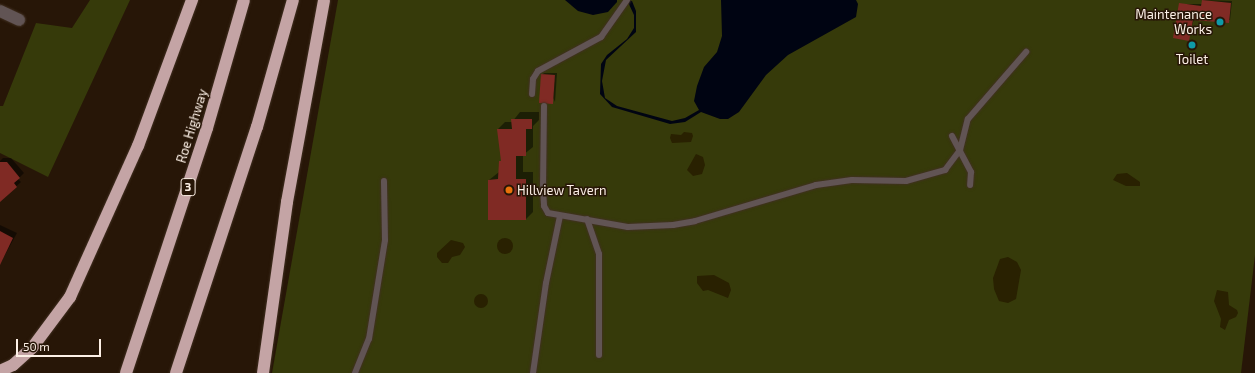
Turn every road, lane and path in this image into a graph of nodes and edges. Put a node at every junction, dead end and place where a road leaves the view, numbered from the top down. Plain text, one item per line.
1 (192, 0) edge
2 (244, 0) edge
3 (293, 0) edge
4 (324, 0) edge
5 (627, 0) edge
6 (0, 11) edge
7 (19, 20) dead end
8 (1026, 52) dead end
9 (532, 94) dead end
10 (544, 106) dead end
11 (952, 136) dead end
12 (960, 150) junction
13 (384, 181) dead end
14 (970, 185) dead end
15 (560, 216) junction
16 (587, 219) junction
17 (599, 355) dead end
18 (0, 372) edge
19 (126, 373) edge
20 (176, 373) edge
21 (263, 373) edge
22 (355, 373) edge
23 (533, 373) edge

1 - 18 highway
2 - 19 highway, Roe Highway / 3
3 - 20 highway
4 - 21 highway
5 - 9 lane
6 - 7 street
8 - 12 lane
10 - 15 lane
11 - 12 lane
12 - 14 lane
12 - 16 lane
13 - 22 lane
15 - 16 lane
15 - 23 lane
16 - 17 lane

